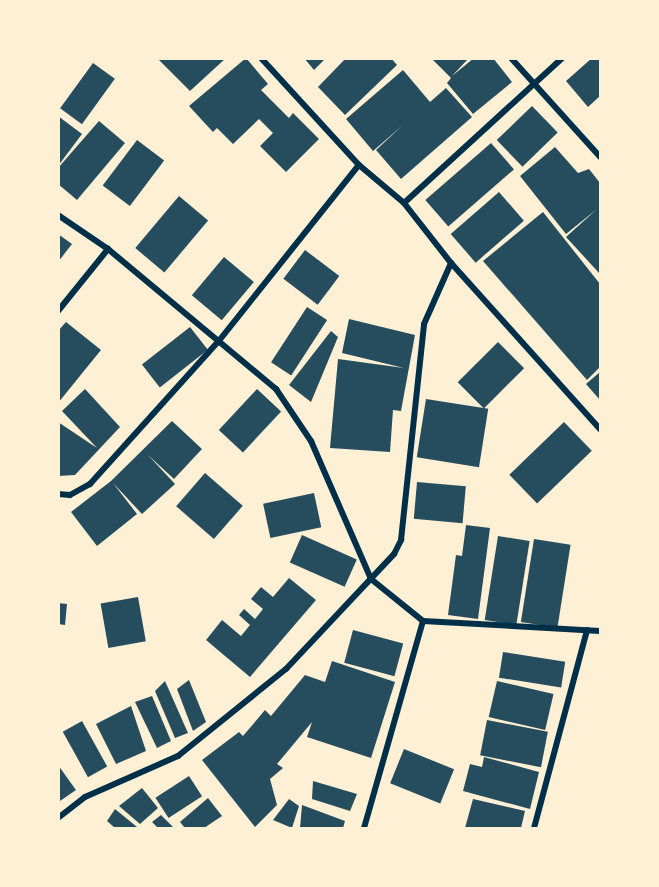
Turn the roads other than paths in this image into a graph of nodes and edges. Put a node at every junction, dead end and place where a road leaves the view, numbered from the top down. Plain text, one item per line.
1 (261, 58) edge
2 (511, 58) edge
3 (562, 58) edge
4 (534, 84) junction
5 (600, 157) edge
6 (359, 165) junction
7 (404, 203) junction
8 (58, 214) edge
9 (108, 249) junction
10 (451, 263) junction
11 (58, 311) edge
12 (218, 342) junction
13 (600, 429) edge
14 (58, 494) edge
15 (370, 579) junction
16 (423, 621) junction
17 (587, 630) junction
18 (600, 631) edge
19 (58, 818) edge
20 (364, 828) edge
21 (534, 828) edge

1 - 6 street
2 - 4 street
3 - 4 street
4 - 5 street
4 - 7 street
6 - 7 street
6 - 12 street
7 - 10 street
8 - 9 street
9 - 11 street
9 - 12 street
10 - 13 street
10 - 15 street
12 - 14 street
12 - 15 street
15 - 16 street
15 - 19 street
16 - 17 street
16 - 20 street
17 - 18 street
17 - 21 street

